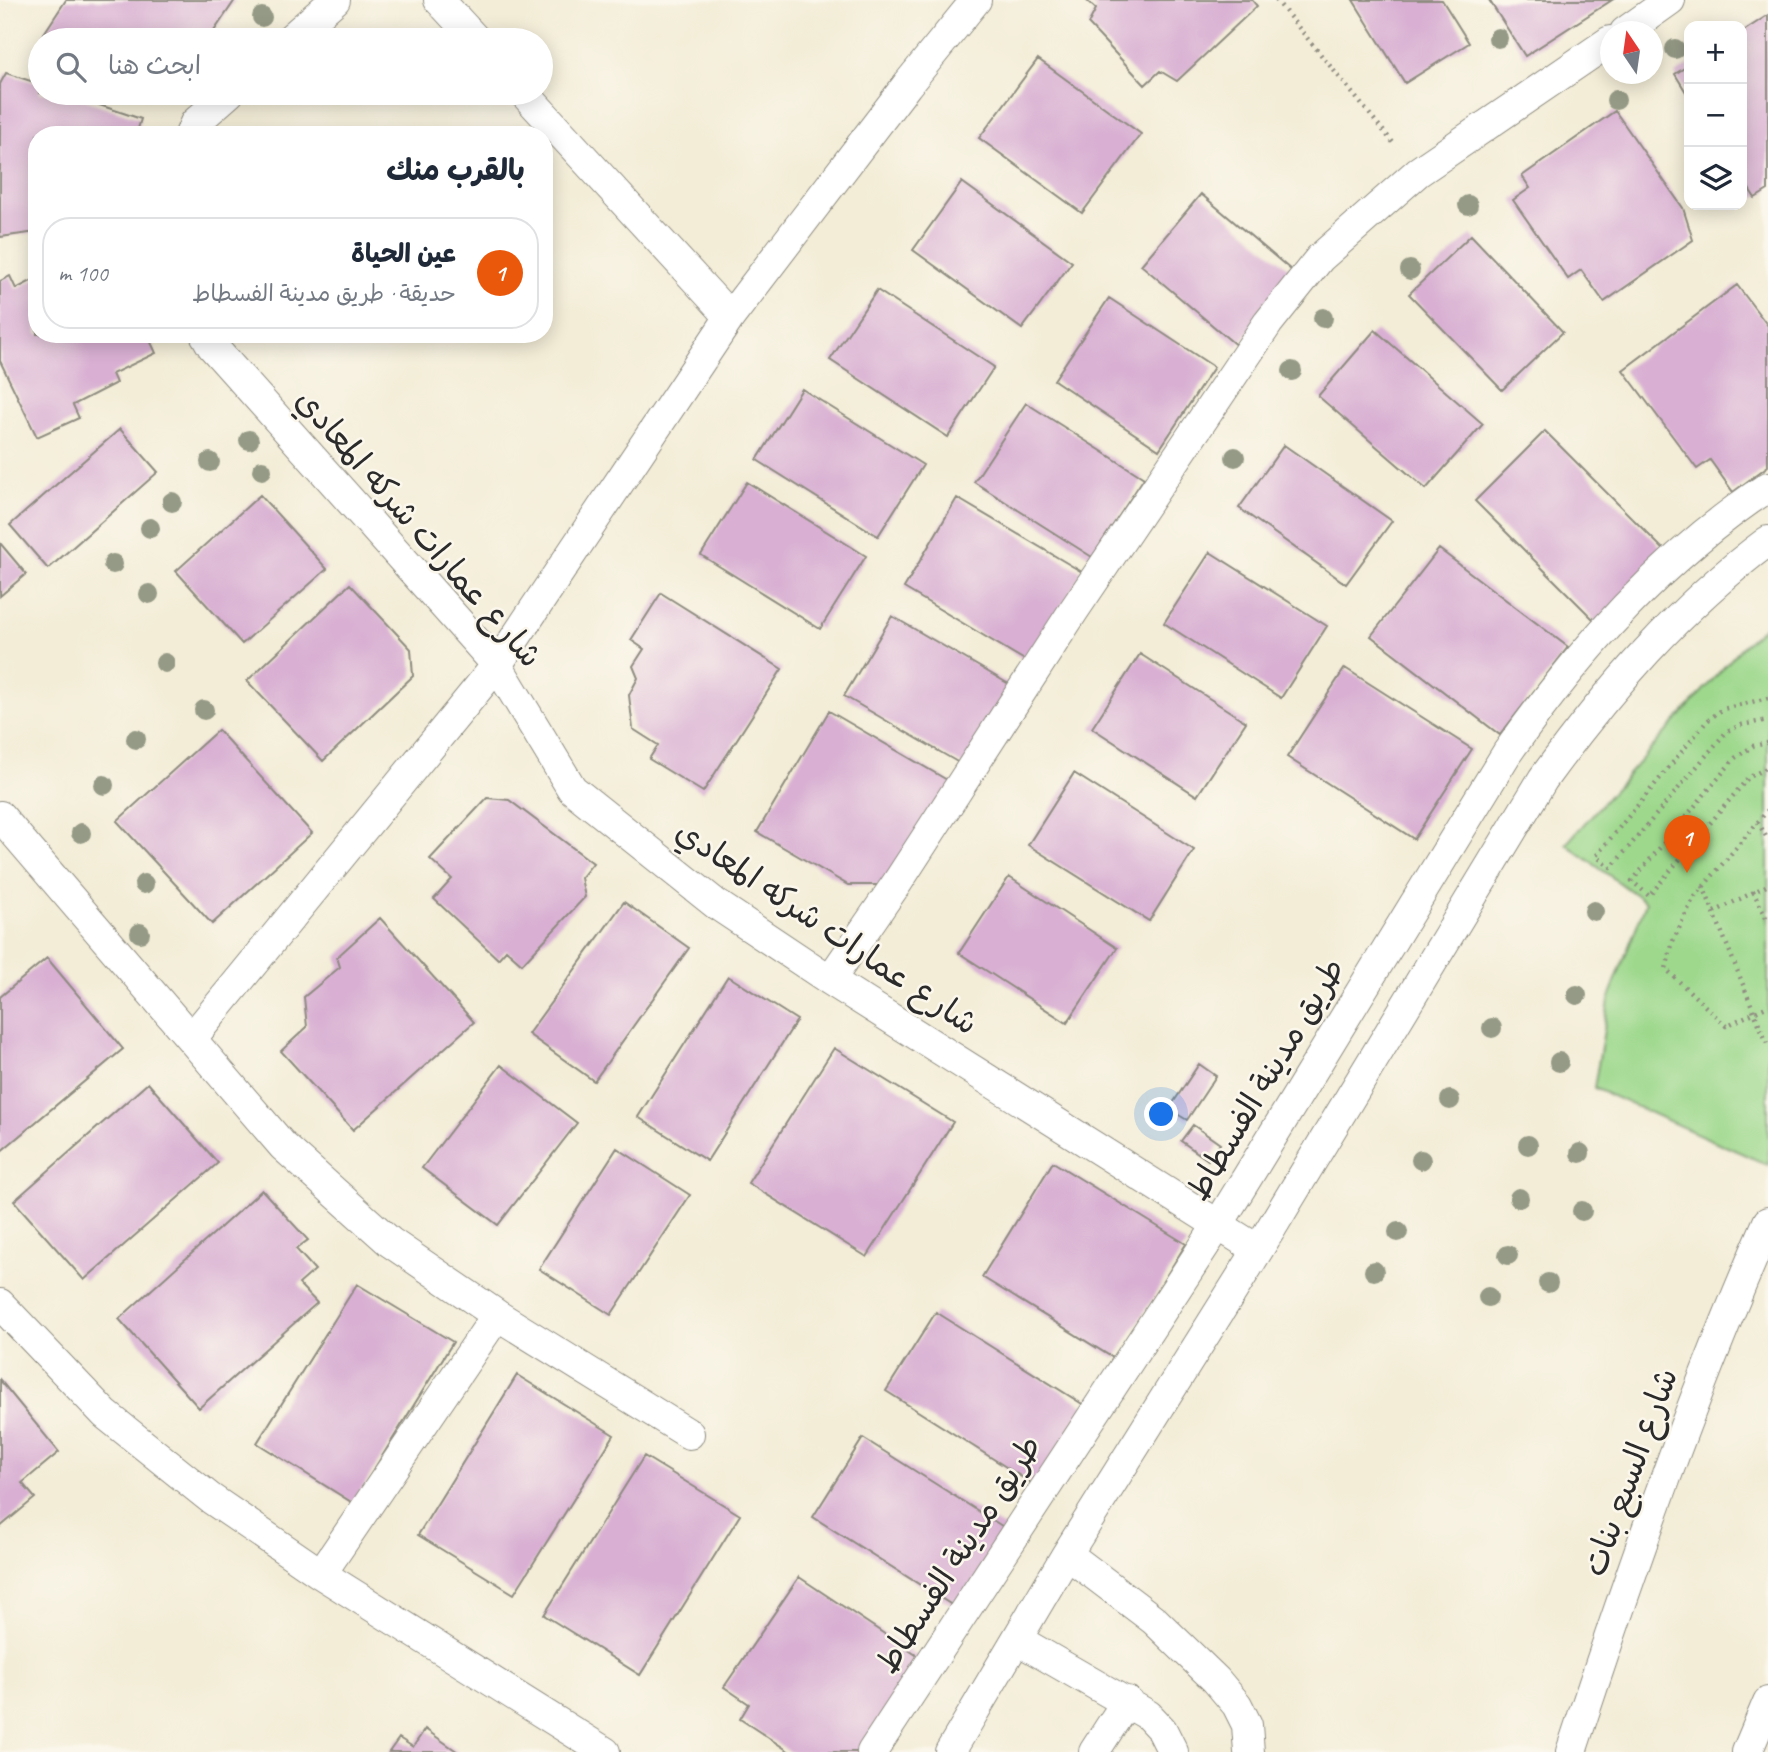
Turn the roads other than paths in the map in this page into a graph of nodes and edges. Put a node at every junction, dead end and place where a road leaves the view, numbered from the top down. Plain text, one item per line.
1 (335, 0) edge
2 (439, 0) edge
3 (976, 0) edge
4 (1670, 0) edge
5 (1640, 21) edge
6 (303, 28) edge
7 (465, 28) edge
8 (1600, 48) edge
9 (215, 105) edge
10 (535, 105) edge
11 (194, 126) edge
12 (730, 317) junction
13 (212, 343) edge
14 (1768, 487) edge
15 (1768, 541) edge
16 (497, 665) junction
17 (0, 816) edge
18 (830, 980) junction
19 (192, 1038) junction
20 (1768, 1222) edge
21 (1218, 1225) junction
22 (1258, 1250) junction
23 (0, 1304) edge
24 (497, 1314) junction
25 (689, 1434) dead end
26 (1067, 1554) junction
27 (321, 1574) junction
28 (1018, 1640) junction
29 (1127, 1701) junction
30 (1768, 1702) edge
31 (605, 1752) edge
32 (872, 1752) edge
33 (950, 1752) edge
34 (1094, 1752) edge
35 (1172, 1752) edge
36 (1249, 1752) edge
37 (1571, 1752) edge
38 (1746, 1752) edge

1 - 6 street
2 - 7 street
3 - 12 street
4 - 5 street
8 - 18 street
9 - 11 street
10 - 12 street
12 - 16 street
13 - 16 street, شارع عمارات شركه المعادي
14 - 21 street, طريق مدينة الفسطاط
15 - 22 street
16 - 18 street, شارع عمارات شركه المعادي
16 - 19 street
17 - 19 street
18 - 21 street, شارع عمارات شركه المعادي
19 - 24 street
20 - 37 street, شارع السبع بنات
21 - 22 street, شارع عمارات شركه المعادي
21 - 32 street, طريق مدينة الفسطاط
22 - 26 street
23 - 27 street
24 - 25 street
24 - 27 street
26 - 28 street
26 - 36 street
27 - 31 street
28 - 29 street
28 - 33 street
29 - 34 street
29 - 35 street
30 - 38 street

